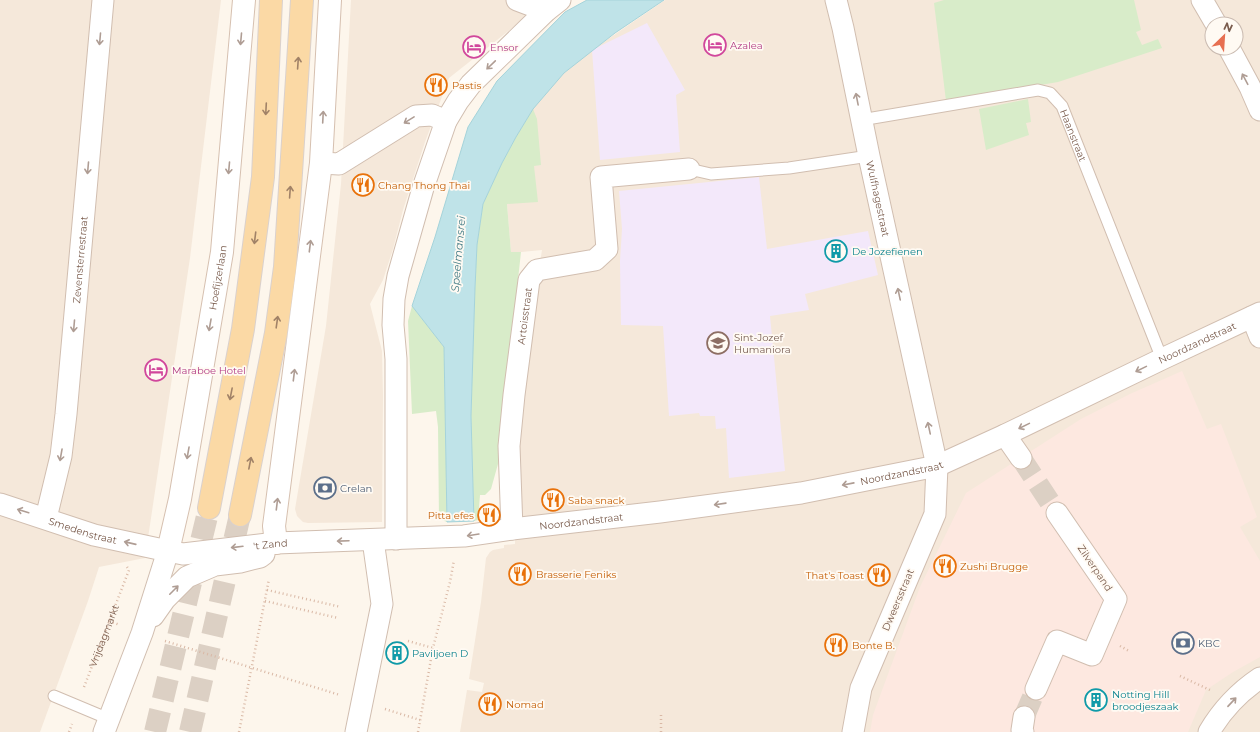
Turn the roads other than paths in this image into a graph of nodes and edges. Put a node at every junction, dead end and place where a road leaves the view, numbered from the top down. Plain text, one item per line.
1 (104, 0) edge
2 (244, 0) edge
3 (271, 0) edge
4 (302, 0) edge
5 (330, 0) edge
6 (517, 0) edge
7 (836, 0) edge
8 (1202, 0) edge
9 (553, 6) edge
10 (1211, 16) edge
11 (1233, 56) edge
12 (1260, 110) edge
13 (446, 120) junction
14 (861, 120) junction
15 (869, 156) junction
16 (321, 163) junction
17 (689, 169) joint
18 (1256, 315) edge
19 (1260, 337) edge
20 (1162, 359) junction
21 (1005, 435) junction
22 (1020, 458) tunnel mouth
23 (937, 466) junction
24 (0, 504) edge
25 (209, 508) tunnel mouth
26 (1057, 513) tunnel mouth
27 (240, 515) tunnel mouth
28 (46, 518) junction
29 (512, 529) junction
30 (396, 539) junction
31 (373, 540) junction
32 (276, 543) junction
33 (168, 551) junction
34 (142, 633) junction
35 (1260, 678) edge
36 (1036, 689) tunnel mouth
37 (54, 696) dead end
38 (106, 725) edge
39 (356, 732) edge
40 (853, 732) edge
41 (1209, 732) edge

1 -> 28 street, Zevensterrestraat
2 -> 33 main road, Hoefijzerlaan
3 -> 25 main road
27 -> 4 main road
16 -> 5 main road
6 - 9 street
14 -> 7 street, Wulfhagestraat
8 - 10 street
9 -> 13 street
12 -> 11 street
13 -> 16 street
13 - 30 street
14 - 15 street, Wulfhagestraat
14 - 20 lane, Haanstraat
15 - 17 lane
23 -> 15 street, Wulfhagestraat
32 -> 16 main road
17 - 29 street, Artoisstraat
18 - 19 street
18 - 20 street, Noordzandstraat
20 -> 21 street, Noordzandstraat
21 - 22 street
21 - 23 street, Noordzandstraat
23 -> 29 street, Noordzandstraat
23 - 40 street, Dweersstraat
28 -> 24 street, Smedenstraat
26 - 36 street, Zilverpand
33 -> 28 street, Smedenstraat
29 -> 30 street, 't Zand
30 - 31 street, 't Zand
31 -> 32 street, 't Zand
31 - 39 street
32 -> 33 street, 't Zand
34 -> 32 street
33 - 34 street
34 - 38 street
41 -> 35 street
37 - 38 lane

